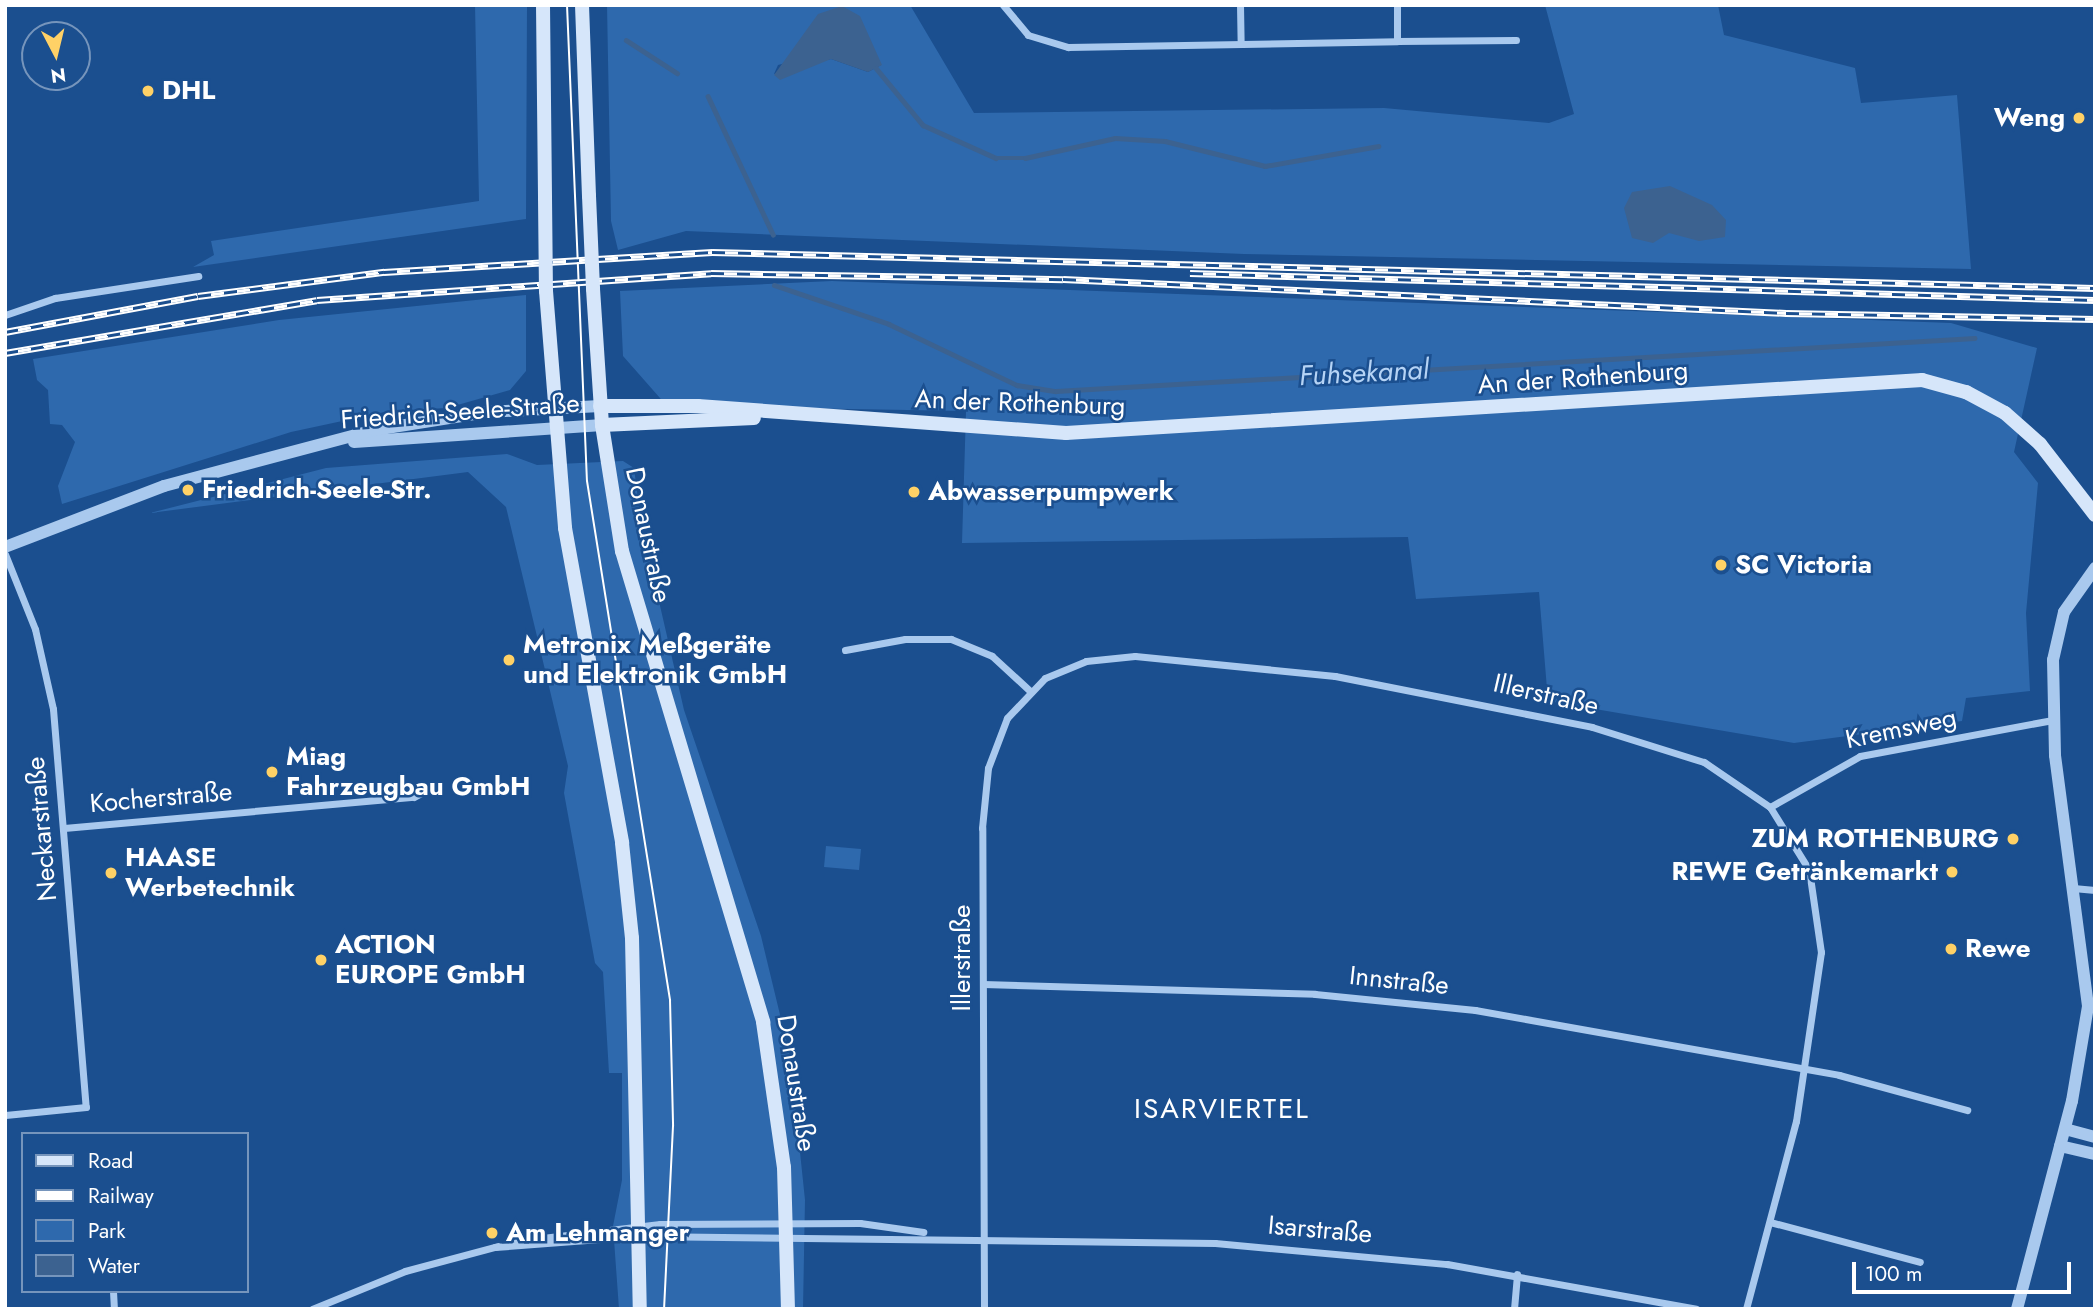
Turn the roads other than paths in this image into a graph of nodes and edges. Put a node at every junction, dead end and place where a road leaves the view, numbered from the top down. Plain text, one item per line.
1 (543, 5) edge
2 (582, 5) edge
3 (1003, 5) edge
4 (1240, 5) edge
5 (1397, 5) edge
6 (1516, 40) dead end
7 (1397, 41) junction
8 (1241, 44) junction
9 (198, 276) dead end
10 (5, 315) edge
11 (600, 406) junction
12 (552, 407) junction
13 (811, 416) junction
14 (602, 425) junction
15 (554, 427) junction
16 (322, 444) junction
17 (2095, 515) edge
18 (5, 547) edge
19 (5, 554) edge
20 (2095, 568) edge
21 (845, 650) dead end
22 (1029, 690) junction
23 (2053, 720) junction
24 (427, 790) dead end
25 (1770, 807) junction
26 (64, 828) junction
27 (2073, 888) junction
28 (2095, 890) edge
29 (984, 984) junction
30 (1805, 1068) junction
31 (1967, 1110) dead end
32 (5, 1115) edge
33 (2065, 1129) junction
34 (2095, 1137) edge
35 (2060, 1146) junction
36 (2095, 1154) edge
37 (788, 1221) junction
38 (1770, 1222) junction
39 (640, 1230) junction
40 (937, 1235) junction
41 (789, 1237) junction
42 (984, 1237) junction
43 (495, 1247) junction
44 (1920, 1262) dead end
45 (1517, 1274) junction
46 (312, 1309) edge
47 (640, 1309) edge
48 (788, 1309) edge
49 (984, 1309) edge
50 (1514, 1309) edge
51 (1696, 1309) edge
52 (1746, 1309) edge
53 (2017, 1309) edge

1 - 12 main road, bridge
2 - 11 main road, Donaustraße, bridge
3 - 8 street
4 - 8 street
5 - 7 street
6 - 7 street
7 - 8 street
9 - 10 street
11 - 12 street, Friedrich-Seele-Straße
11 - 13 main road, An der Rothenburg
11 - 14 main road, Donaustraße
12 - 15 main road
12 - 16 street, Friedrich-Seele-Straße
13 - 14 main road, An der Rothenburg
13 - 17 main road, An der Rothenburg
14 - 15 street, Friedrich-Seele-Straße
14 - 37 main road, Donaustraße
15 - 16 street, Friedrich-Seele-Straße
15 - 39 main road
16 - 18 street, Friedrich-Seele-Straße
19 - 26 street, Neckarstraße
20 - 23 street
21 - 22 street
22 - 25 street, Illerstraße
22 - 29 street, Illerstraße
23 - 25 street, Kremsweg
23 - 27 street
24 - 26 street, Kocherstraße
25 - 30 street, Illerstraße
26 - 32 street, Neckarstraße
27 - 28 street
27 - 33 street
29 - 30 street, Innstraße
29 - 42 street, Illerstraße
30 - 31 street
30 - 38 street, Illerstraße
33 - 34 street
33 - 35 street
35 - 36 street
35 - 53 street
37 - 39 street, Isarstraße
37 - 40 street, Isarstraße
37 - 41 main road, Donaustraße
38 - 44 street
38 - 52 street, Illerstraße
39 - 41 street, Isarstraße
39 - 43 street
39 - 43 street
39 - 47 main road
40 - 41 street, Isarstraße
40 - 42 street, Isarstraße
41 - 48 main road, Donaustraße
42 - 45 street, Isarstraße
42 - 49 street, Illerstraße
43 - 46 street
45 - 50 street
45 - 51 street, Isarstraße

